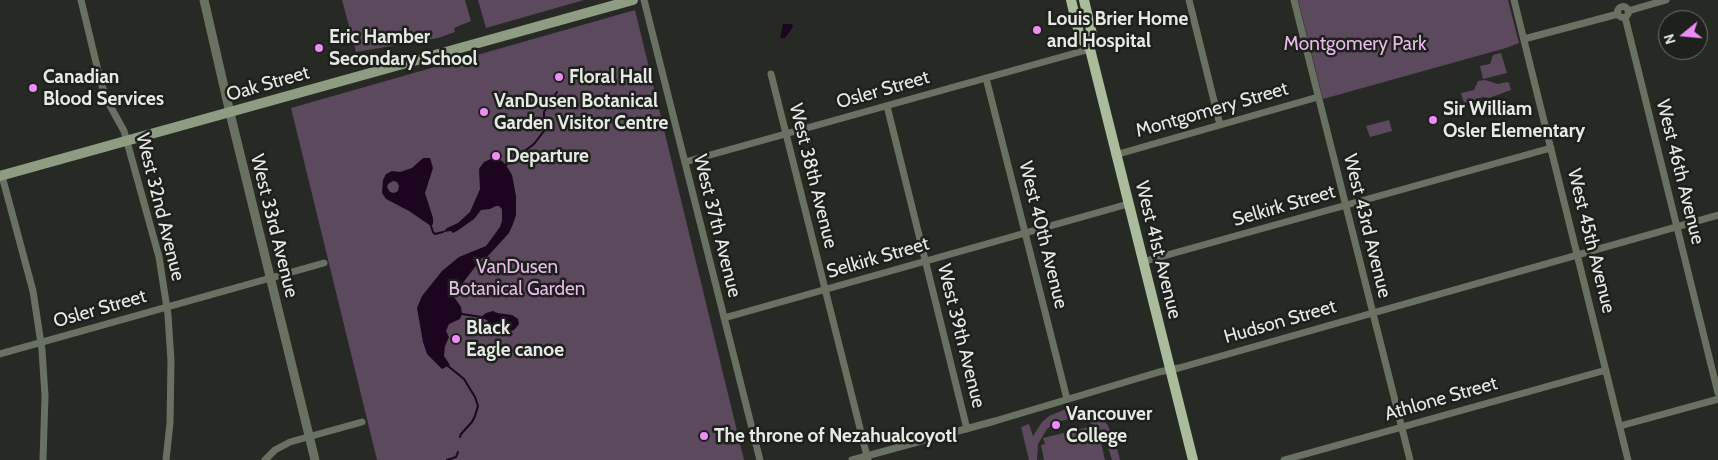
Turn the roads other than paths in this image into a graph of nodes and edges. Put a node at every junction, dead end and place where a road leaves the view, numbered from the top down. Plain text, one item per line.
1 (81, 0) edge
2 (204, 0) edge
3 (633, 0) edge
4 (644, 0) edge
5 (1071, 0) edge
6 (1084, 0) edge
7 (1189, 0) edge
8 (1294, 0) edge
9 (1514, 0) edge
10 (1666, 0) edge
11 (1623, 10) edge
12 (1524, 39) junction
13 (1090, 49) junction
14 (771, 74) dead end
15 (986, 78) junction
16 (1318, 97) junction
17 (887, 106) junction
18 (230, 113) junction
19 (1220, 125) junction
20 (786, 134) junction
21 (127, 142) junction
22 (1551, 148) junction
23 (1115, 155) junction
24 (685, 162) junction
25 (1, 176) edge
26 (1128, 204) junction
27 (1345, 206) junction
28 (1718, 215) edge
29 (1677, 227) junction
30 (1026, 234) junction
31 (1577, 255) junction
32 (926, 261) junction
33 (1142, 262) junction
34 (324, 263) dead end
35 (270, 279) junction
36 (825, 290) junction
37 (167, 307) junction
38 (1372, 313) junction
39 (724, 318) junction
40 (41, 343) junction
41 (0, 354) edge
42 (1170, 369) junction
43 (1606, 370) junction
44 (1718, 393) edge
45 (1067, 399) junction
46 (1718, 399) edge
47 (362, 422) dead end
48 (1620, 426) junction
49 (1401, 427) junction
50 (967, 428) junction
51 (308, 436) junction
52 (867, 458) edge
53 (43, 460) edge
54 (166, 460) edge
55 (265, 460) edge
56 (314, 460) edge
57 (760, 460) edge
58 (852, 460) edge
59 (1192, 460) edge
60 (1284, 460) edge
61 (1410, 460) edge
62 (1628, 460) edge

1 - 21 street, West 32nd Avenue
2 - 18 street, West 33rd Avenue
3 - 18 main road, Oak Street
4 - 24 street, West 37th Avenue
5 - 13 main road, West 41st Avenue
6 - 13 main road, West 41st Avenue
7 - 19 street
8 - 16 street, West 43rd Avenue
9 - 12 street, West 45th Avenue
10 - 11 street
11 - 12 street
11 - 29 street, West 46th Avenue
12 - 22 street, West 45th Avenue
13 - 15 street, Osler Street
13 - 23 main road, West 41st Avenue
14 - 20 street, West 38th Avenue
15 - 17 street, Osler Street
15 - 30 street, West 40th Avenue
16 - 19 street, Montgomery Street
16 - 27 street, West 43rd Avenue
17 - 20 street, Osler Street
17 - 32 street, West 39th Avenue
18 - 21 main road, Oak Street
18 - 35 street, West 33rd Avenue
19 - 23 street, Montgomery Street
20 - 24 street, Osler Street
20 - 36 street, West 38th Avenue
21 - 25 main road, Oak Street
21 - 37 street, West 32nd Avenue
22 - 27 street, Selkirk Street
22 - 31 street, West 45th Avenue
23 - 26 main road, West 41st Avenue
24 - 39 street, West 37th Avenue
25 - 40 street
26 - 30 street, Selkirk Street
26 - 33 main road, West 41st Avenue
27 - 33 street, Selkirk Street
27 - 38 street, West 43rd Avenue
28 - 29 street, Hudson Street
29 - 31 street, Hudson Street
29 - 44 street, West 46th Avenue
30 - 32 street, Selkirk Street
30 - 45 street, West 40th Avenue
31 - 38 street, Hudson Street
31 - 43 street, West 45th Avenue
32 - 36 street, Selkirk Street
32 - 50 street, West 39th Avenue
33 - 42 main road, West 41st Avenue
34 - 35 street, Osler Street
35 - 37 street, Osler Street
35 - 51 street, West 33rd Avenue
36 - 39 street, Selkirk Street
36 - 52 street, West 38th Avenue
37 - 40 street, Osler Street
37 - 54 street, West 32nd Avenue
38 - 42 street, Hudson Street
38 - 49 street, West 43rd Avenue
39 - 57 street, West 37th Avenue
40 - 41 street, Osler Street
40 - 53 street
42 - 45 street, Hudson Street
42 - 59 main road, West 41st Avenue
43 - 48 street, West 45th Avenue
43 - 49 street, Athlone Street
45 - 50 street, Hudson Street
46 - 48 street
47 - 51 street
48 - 62 street, West 45th Avenue
49 - 60 street, Athlone Street
49 - 61 street, West 43rd Avenue
50 - 52 street, Hudson Street
51 - 55 street
51 - 56 street, West 33rd Avenue
52 - 58 street, Hudson Street

